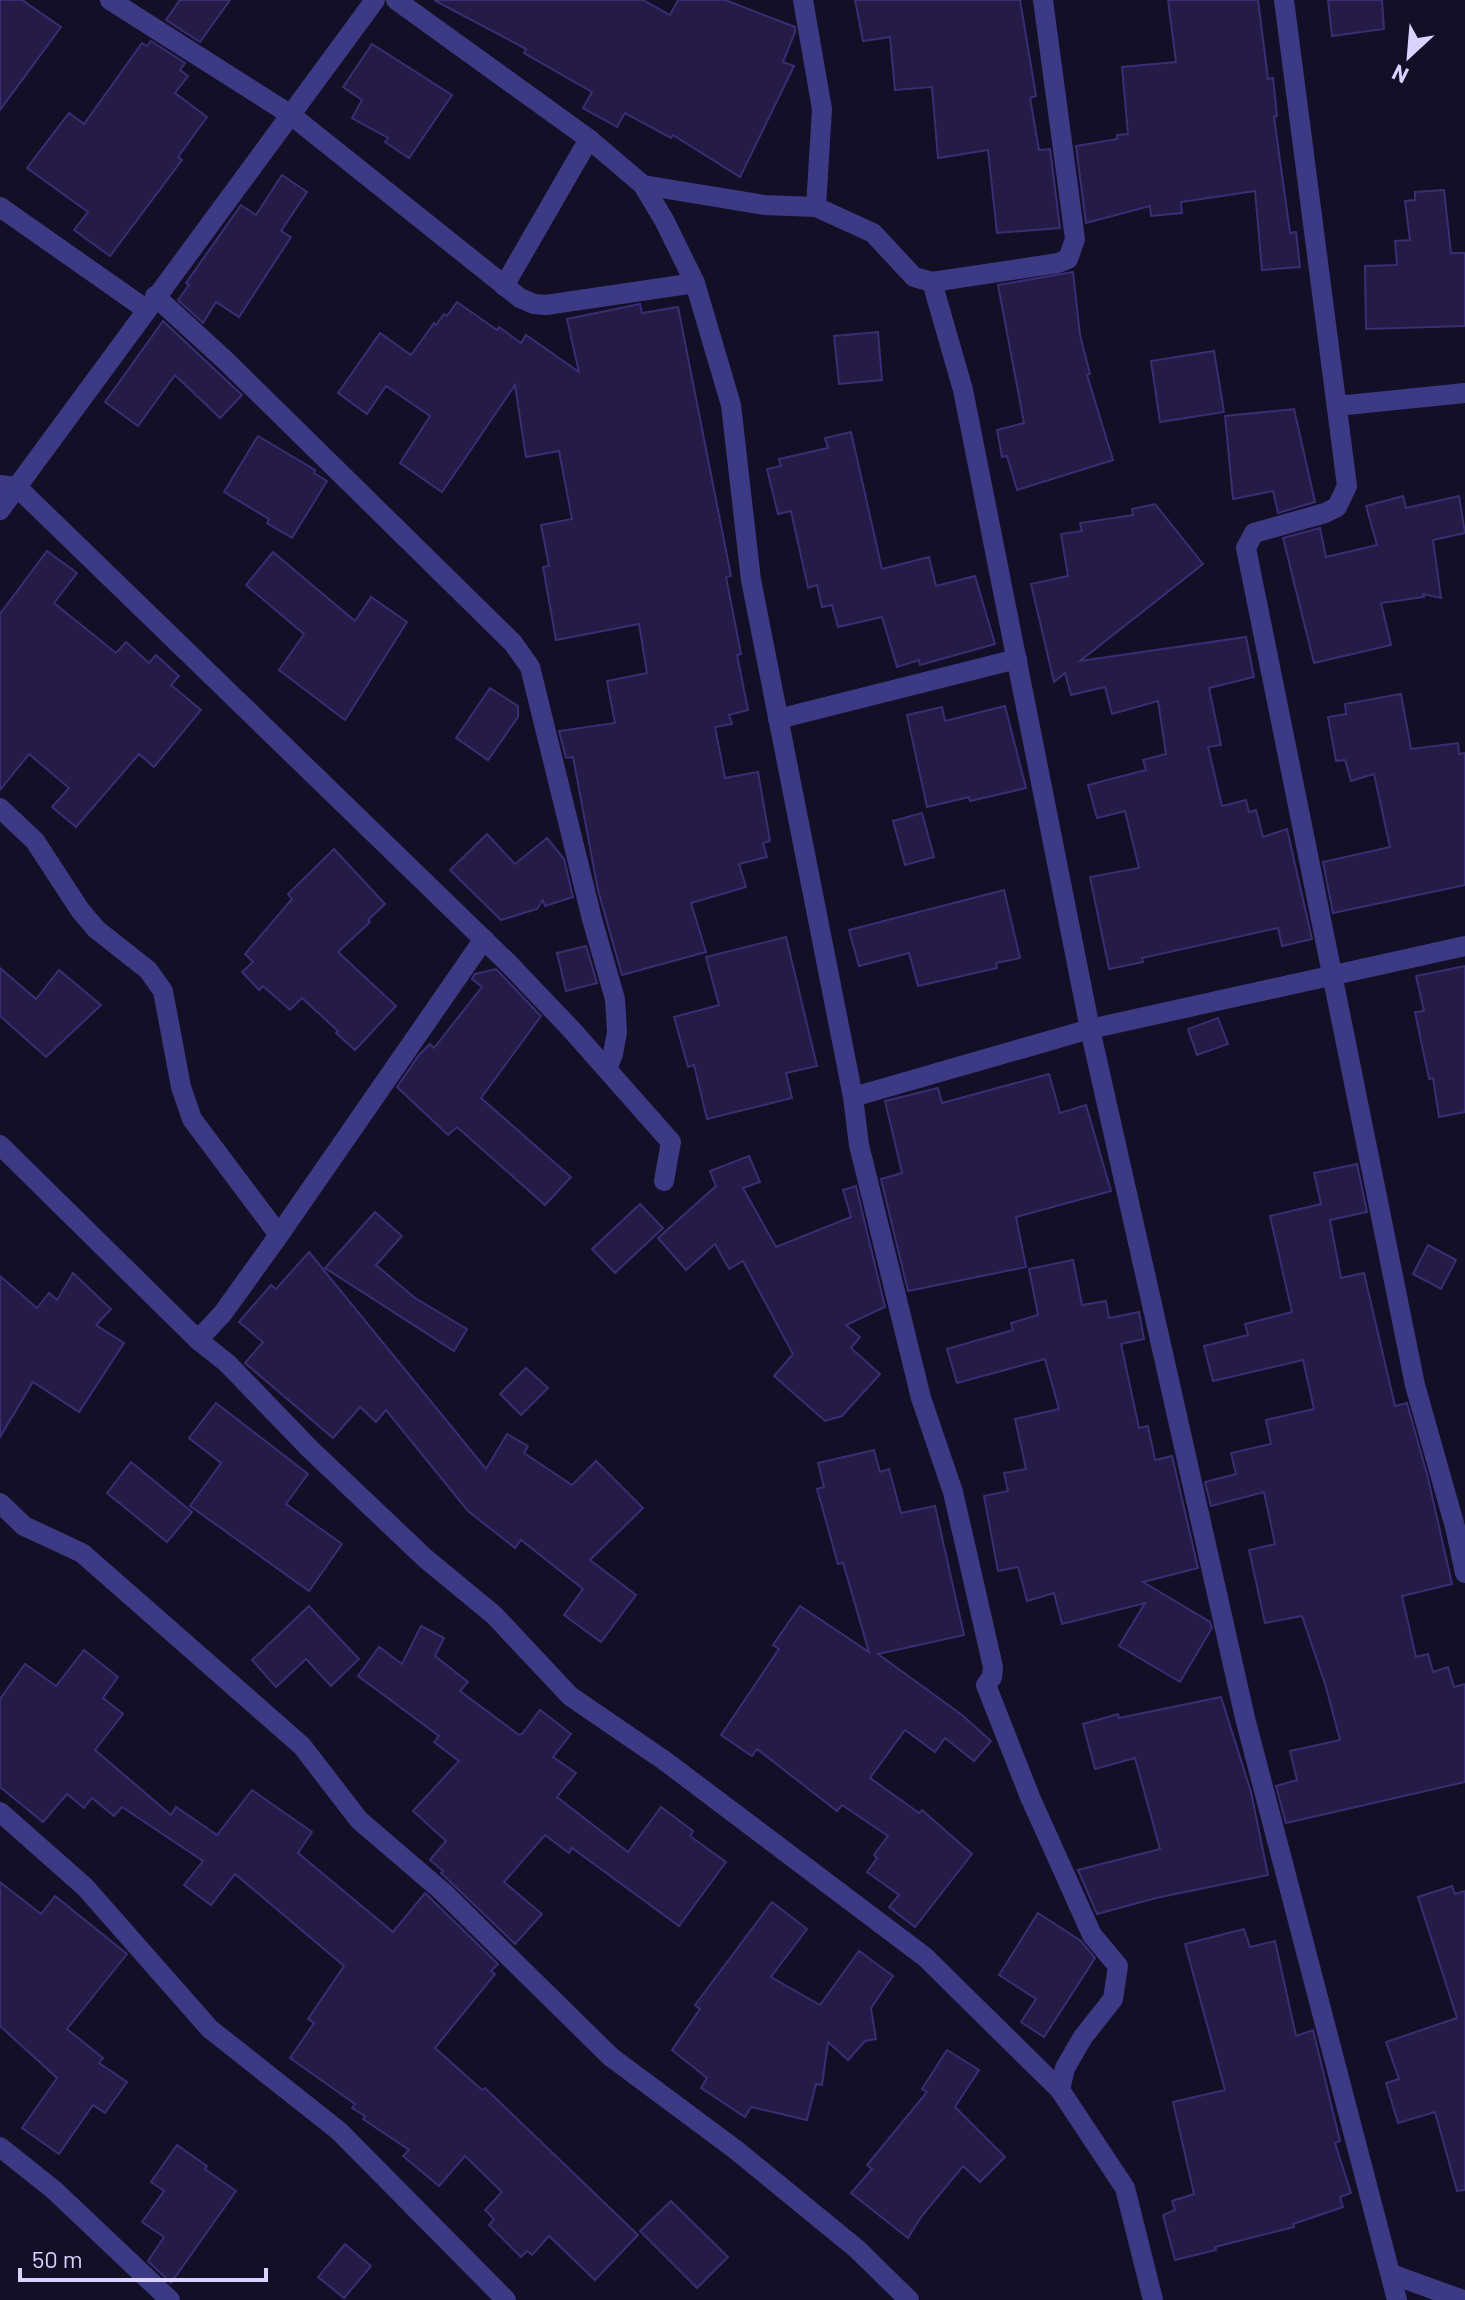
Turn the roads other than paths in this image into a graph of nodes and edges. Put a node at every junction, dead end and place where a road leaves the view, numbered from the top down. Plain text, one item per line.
1 (110, 0) edge
2 (375, 0) edge
3 (396, 0) edge
4 (803, 0) edge
5 (1043, 0) edge
6 (1284, 0) edge
7 (291, 115) junction
8 (589, 139) junction
9 (643, 185) junction
10 (0, 207) edge
11 (816, 207) junction
12 (932, 282) junction
13 (695, 283) junction
14 (504, 286) junction
15 (151, 303) junction
16 (1465, 393) edge
17 (1337, 406) junction
18 (8, 486) edge
19 (0, 510) edge
20 (1017, 659) junction
21 (778, 719) junction
22 (0, 808) edge
23 (484, 939) junction
24 (1465, 946) edge
25 (1332, 977) junction
26 (1090, 1029) junction
27 (607, 1069) junction
28 (853, 1097) junction
29 (0, 1145) edge
30 (664, 1181) dead end
31 (279, 1235) junction
32 (198, 1340) junction
33 (0, 1503) edge
34 (1465, 1573) edge
35 (0, 1812) edge
36 (1060, 2090) junction
37 (0, 2147) edge
38 (1391, 2274) junction
39 (170, 2300) edge
40 (506, 2300) edge
41 (909, 2300) edge
42 (1153, 2300) edge
43 (1397, 2300) edge
44 (1463, 2300) edge

1 - 7 street
2 - 7 street
3 - 8 street
4 - 11 street
5 - 12 street
6 - 17 street
7 - 14 street
7 - 15 street
8 - 9 street
8 - 14 street
9 - 11 street
9 - 13 street
10 - 15 street
11 - 12 street
12 - 20 street
13 - 14 street
13 - 21 street
15 - 18 street
15 - 27 street
16 - 17 street
17 - 25 street
18 - 19 street
18 - 23 street
20 - 21 street
20 - 26 street
21 - 28 street
22 - 31 street
23 - 27 street
23 - 31 street
24 - 25 street
25 - 26 street
25 - 34 street
26 - 28 street
26 - 38 street
27 - 30 street
28 - 36 street
29 - 32 street
31 - 32 street
32 - 36 street
33 - 41 street
35 - 40 street
36 - 42 street
37 - 39 street
38 - 43 street
38 - 44 street

